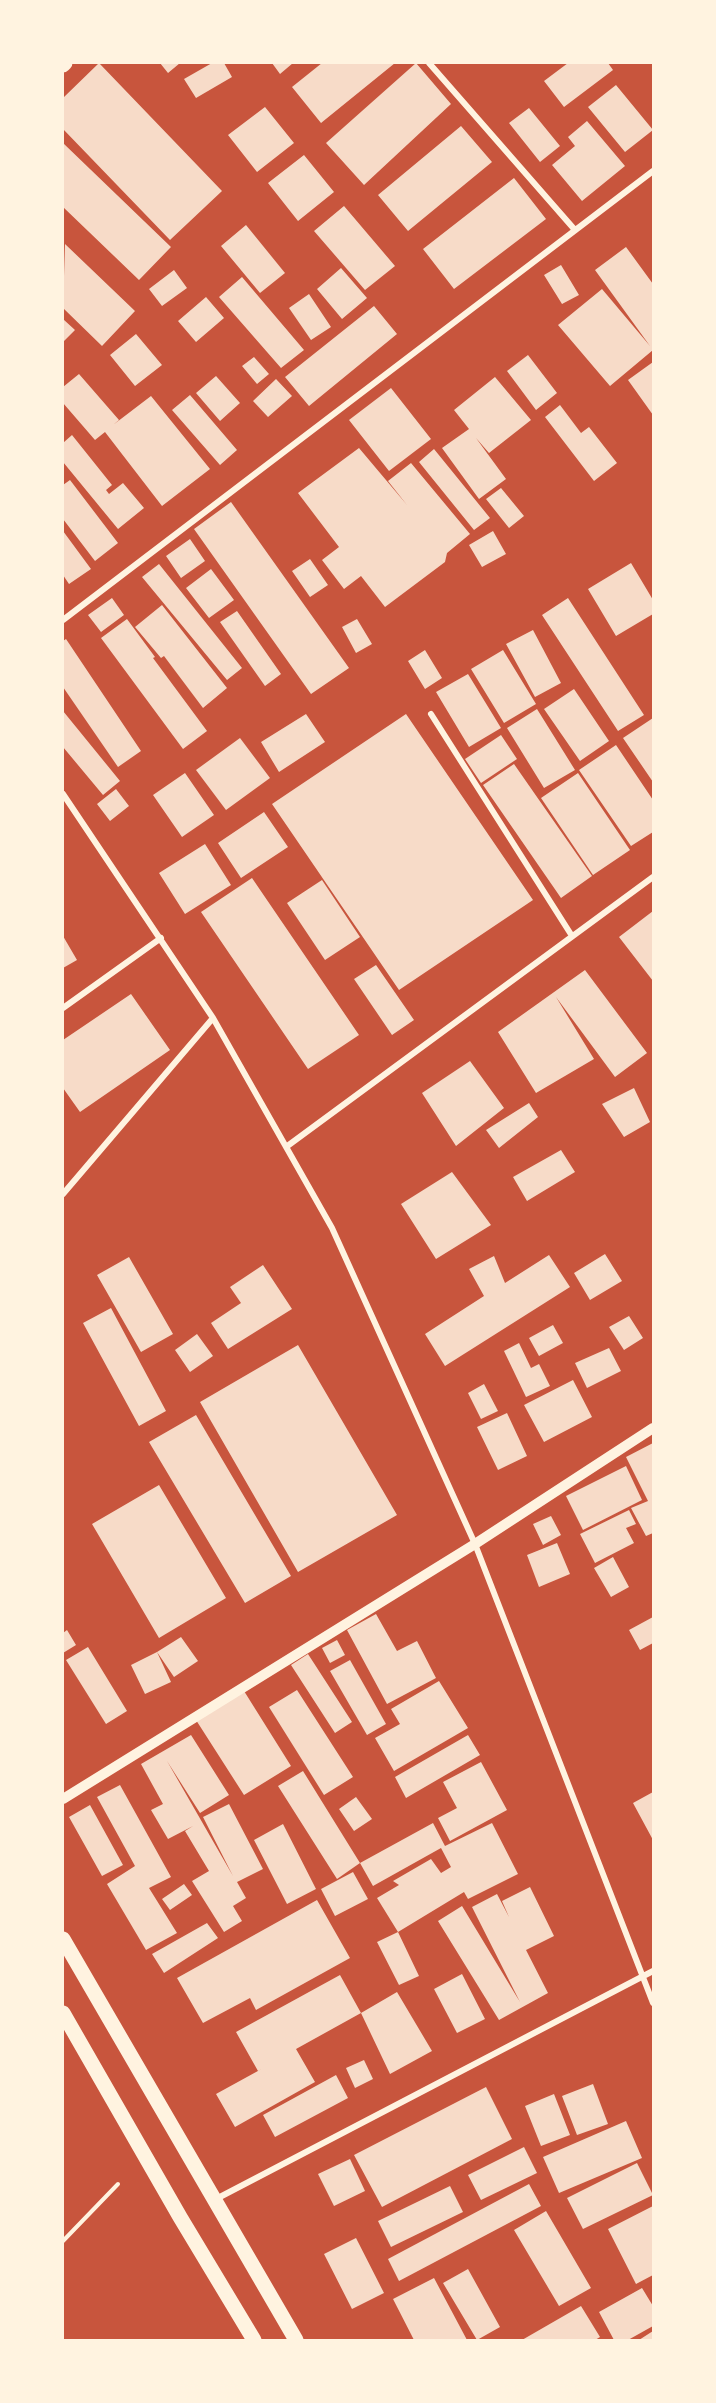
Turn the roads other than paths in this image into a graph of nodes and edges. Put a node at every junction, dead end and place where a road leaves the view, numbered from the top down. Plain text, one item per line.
1 (429, 63) edge
2 (653, 171) edge
3 (575, 230) junction
4 (63, 620) edge
5 (431, 714) dead end
6 (63, 794) edge
7 (653, 877) edge
8 (572, 936) junction
9 (160, 938) junction
10 (63, 1008) edge
11 (213, 1018) junction
12 (286, 1147) junction
13 (63, 1194) edge
14 (653, 1428) edge
15 (475, 1544) junction
16 (63, 1798) edge
17 (63, 1939) edge
18 (653, 1971) edge
19 (642, 1977) junction
20 (653, 2003) edge
21 (63, 2013) edge
22 (213, 2200) junction
23 (254, 2340) edge
24 (296, 2340) edge

1 - 3 street
2 - 3 street
3 - 4 street
5 - 8 street
6 - 9 street
7 - 8 street
8 - 12 street
9 - 10 street
9 - 11 street
11 - 12 street
11 - 13 street
12 - 15 street
14 - 15 street
15 - 16 street
15 - 19 street
17 - 22 main road
18 - 19 street
19 - 20 street
19 - 22 street
21 - 23 main road
22 - 24 main road

